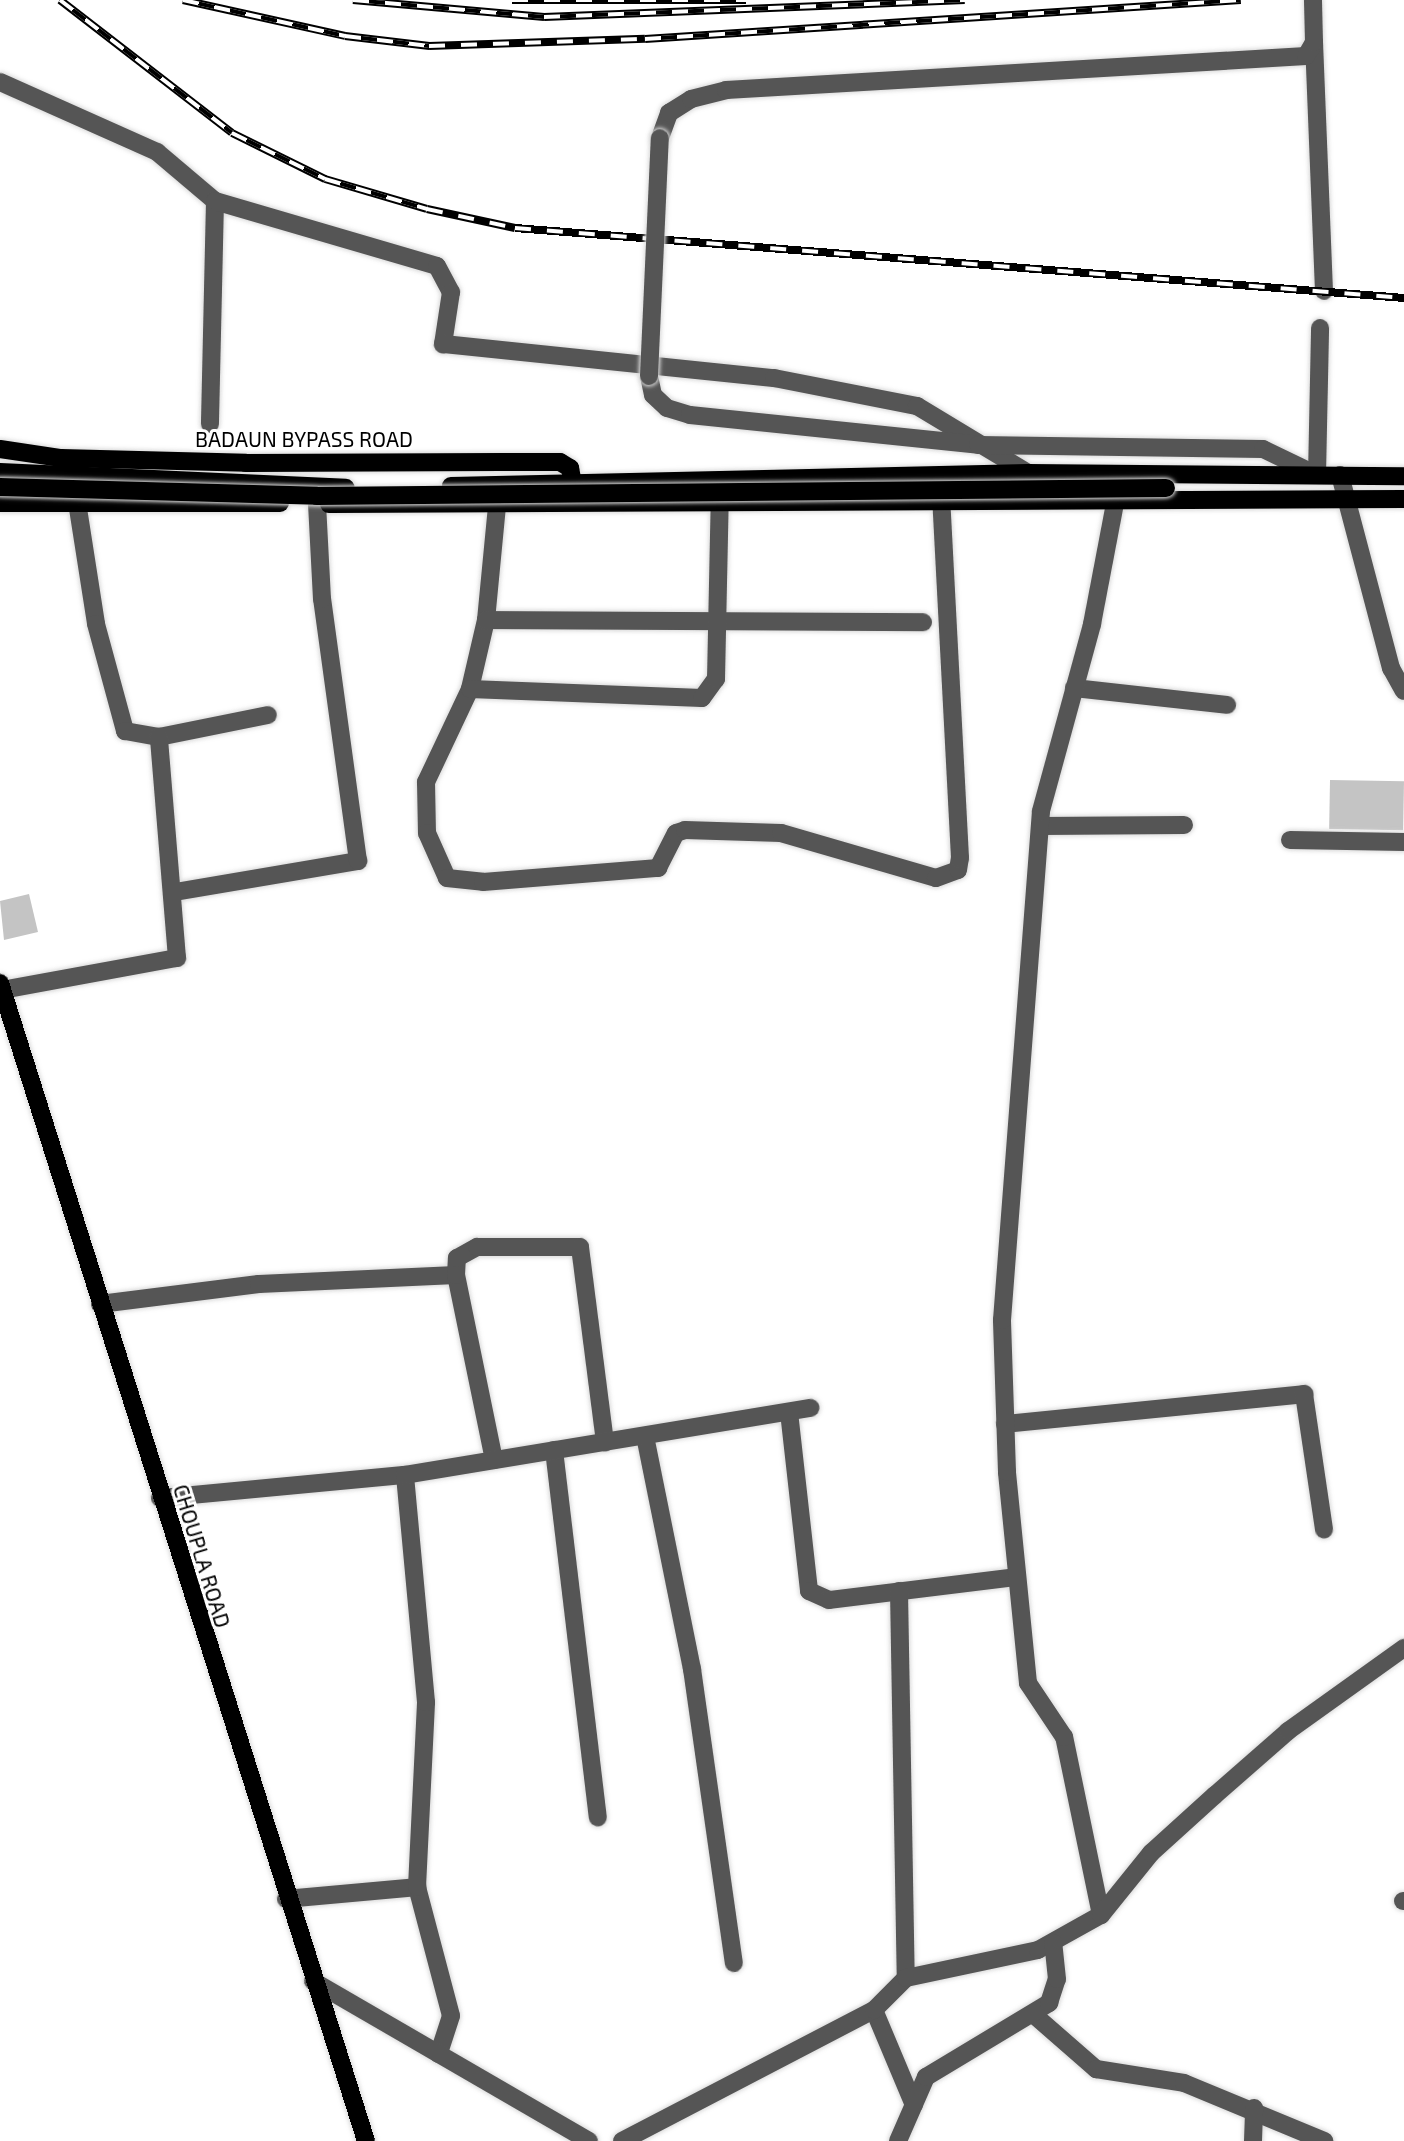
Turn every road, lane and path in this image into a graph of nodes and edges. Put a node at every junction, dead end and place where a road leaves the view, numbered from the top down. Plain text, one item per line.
1 (1312, 0) edge
2 (1314, 41) junction
3 (0, 82) edge
4 (215, 201) junction
5 (1324, 291) dead end
6 (1320, 328) dead end
7 (210, 424) dead end
8 (978, 444) junction
9 (0, 449) edge
10 (0, 472) edge
11 (1028, 473) junction
12 (1317, 475) junction
13 (1340, 475) junction
14 (1404, 476) edge
15 (721, 477) junction
16 (573, 483) junction
17 (0, 487) edge
18 (1166, 488) junction
19 (1116, 498) junction
20 (1319, 498) junction
21 (1344, 498) junction
22 (941, 499) junction
23 (1404, 499) edge
24 (77, 502) junction
25 (0, 503) edge
26 (720, 503) junction
27 (317, 504) junction
28 (576, 504) junction
29 (497, 506) junction
30 (486, 620) junction
31 (923, 622) dead end
32 (717, 623) junction
33 (1074, 688) junction
34 (470, 690) junction
35 (1404, 691) edge
36 (1227, 705) dead end
37 (268, 715) dead end
38 (159, 737) junction
39 (1184, 825) dead end
40 (1040, 826) junction
41 (1290, 840) dead end
42 (1404, 842) edge
43 (175, 892) junction
44 (1, 987) edge
45 (456, 1275) junction
46 (100, 1304) junction
47 (811, 1408) dead end
48 (789, 1412) junction
49 (1005, 1424) junction
50 (645, 1436) junction
51 (605, 1442) junction
52 (554, 1451) junction
53 (494, 1460) junction
54 (405, 1475) junction
55 (160, 1498) junction
56 (1324, 1530) dead end
57 (1017, 1577) junction
58 (899, 1591) junction
59 (1404, 1648) edge
60 (597, 1818) dead end
61 (417, 1887) junction
62 (286, 1899) junction
63 (1101, 1915) junction
64 (1053, 1943) junction
65 (734, 1963) dead end
66 (906, 1978) junction
67 (313, 1981) junction
68 (874, 2010) junction
69 (1033, 2014) junction
70 (439, 2054) junction
71 (914, 2105) junction
72 (1254, 2108) junction
73 (581, 2139) edge
74 (366, 2141) edge
75 (622, 2141) edge
76 (898, 2141) edge
77 (1253, 2141) edge
78 (1324, 2141) edge

1 - 2 street
2 - 5 street
2 - 8 street, bridge
3 - 4 street
4 - 7 street
4 - 8 street
6 - 12 street
8 - 11 street
8 - 12 street
9 - 16 main road, BADAUN BYPASS ROAD
10 - 16 main road
11 - 12 main road
11 - 15 main road
12 - 13 main road
12 - 18 main road
13 - 14 main road
13 - 21 street
15 - 16 main road
15 - 26 street
16 - 28 main road, BADAUN BYPASS ROAD
17 - 18 main road, bridge
18 - 20 main road
19 - 20 main road
19 - 22 main road
19 - 33 street
20 - 21 main road
21 - 23 main road
21 - 35 street
22 - 26 main road
22 - 34 street
24 - 25 main road
24 - 27 main road
24 - 38 street
26 - 28 main road
26 - 32 street
27 - 29 main road
27 - 43 street
28 - 29 main road
29 - 30 street
30 - 32 street
30 - 34 street
31 - 32 street
32 - 34 street
33 - 36 street
33 - 40 street
37 - 38 street
38 - 43 street
39 - 40 street
40 - 49 street
41 - 42 street
43 - 44 street
44 - 46 main road, CHOUPLA ROAD
45 - 46 street
45 - 51 street
45 - 53 street
46 - 55 main road, CHOUPLA ROAD
47 - 48 street
48 - 50 street
48 - 58 street
49 - 56 street
49 - 57 street
50 - 51 street
50 - 65 street
51 - 52 street
52 - 53 street
52 - 60 street
53 - 54 street
54 - 55 street
54 - 61 street
55 - 62 main road, CHOUPLA ROAD
57 - 58 street
57 - 63 street
58 - 66 street
59 - 63 street
61 - 62 street
61 - 70 street
62 - 67 main road, CHOUPLA ROAD
63 - 64 street
64 - 66 street
64 - 69 street
66 - 68 street
67 - 70 street
67 - 74 main road, CHOUPLA ROAD
68 - 71 street
68 - 75 street
69 - 71 street
69 - 72 street
70 - 73 street
71 - 76 street
72 - 77 street
72 - 78 street

